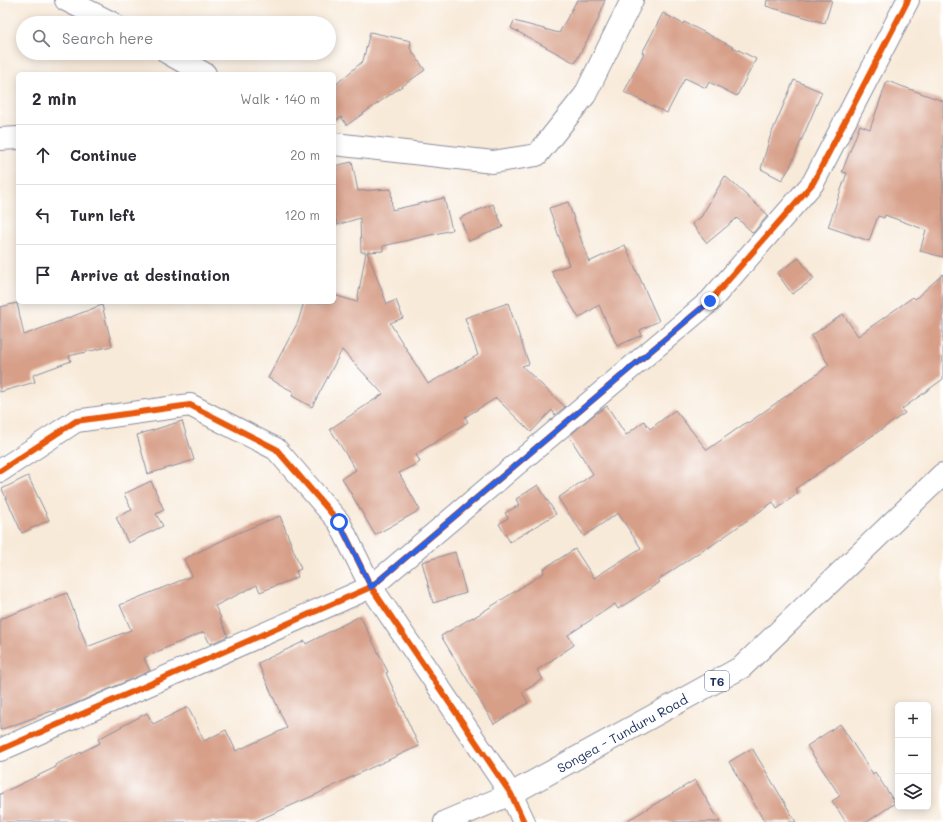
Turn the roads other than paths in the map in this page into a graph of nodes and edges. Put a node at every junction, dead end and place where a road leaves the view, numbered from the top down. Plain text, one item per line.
1 (66, 0) edge
2 (632, 0) edge
3 (908, 0) edge
4 (98, 16) edge
5 (180, 60) edge
6 (201, 72) edge
7 (16, 138) edge
8 (0, 139) edge
9 (336, 144) edge
10 (0, 471) edge
11 (943, 474) edge
12 (371, 587) junction
13 (0, 750) edge
14 (511, 794) junction
15 (445, 822) edge
16 (524, 822) edge

1 - 4 main road
2 - 9 main road
3 - 12 main road
5 - 6 main road
7 - 8 main road
10 - 12 main road
11 - 14 main road, Songea - Tunduru Road / T6
12 - 13 main road
12 - 14 main road
14 - 15 main road, Songea - Tunduru Road / T6
14 - 16 main road

